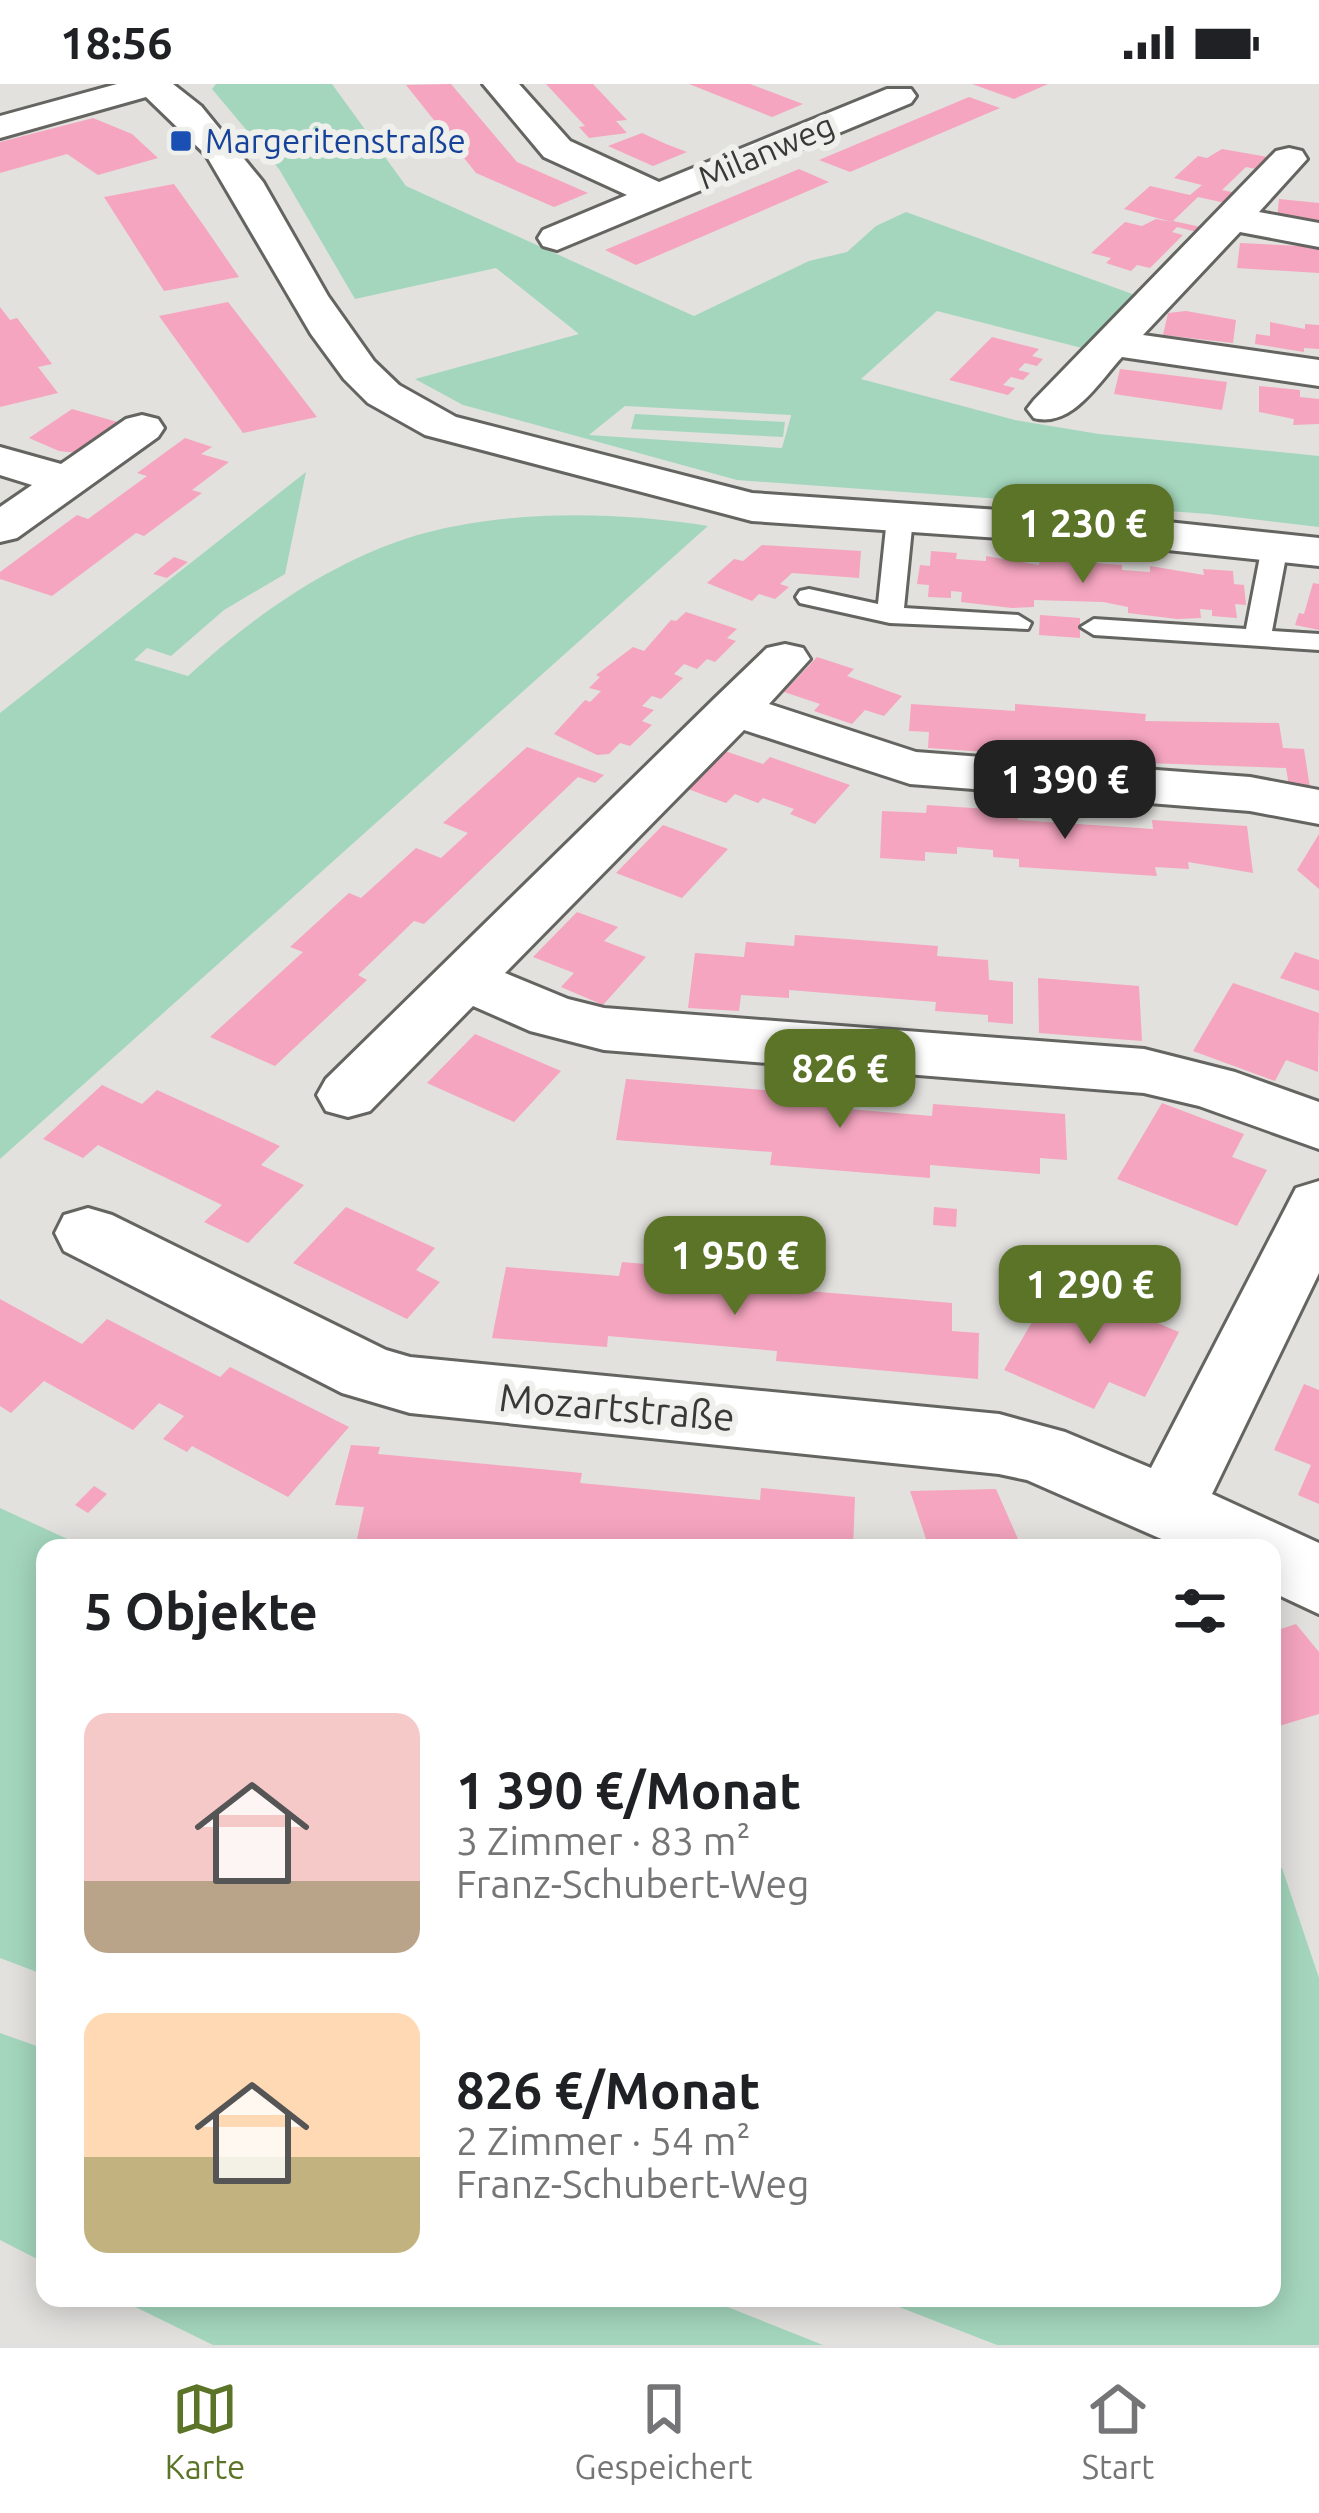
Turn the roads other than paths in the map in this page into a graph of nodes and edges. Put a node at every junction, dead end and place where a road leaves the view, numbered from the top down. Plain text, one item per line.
1 (153, 84) edge
2 (500, 84) edge
3 (832, 92) dead end
4 (0, 127) edge
5 (1289, 159) dead end
6 (659, 196) junction
7 (1232, 219) junction
8 (1319, 236) edge
9 (557, 238) dead end
10 (1112, 343) junction
11 (1319, 373) edge
12 (1049, 410) dead end
13 (142, 428) dead end
14 (0, 460) edge
15 (67, 481) junction
16 (900, 518) junction
17 (0, 528) edge
18 (1275, 546) junction
19 (1319, 552) edge
20 (809, 597) dead end
21 (890, 615) junction
22 (1018, 623) dead end
23 (1094, 627) dead end
24 (1258, 635) junction
25 (1319, 642) edge
26 (785, 659) dead end
27 (733, 709) junction
28 (1319, 808) edge
29 (465, 979) junction
30 (348, 1095) dead end
31 (1319, 1126) edge
32 (1319, 1204) edge
33 (88, 1233) dead end
34 (1169, 1505) junction
35 (1241, 1539) edge
36 (1281, 1559) edge
37 (1319, 1580) edge

1 - 4 street
1 - 16 street
2 - 6 street, Milanweg
3 - 6 street, Milanweg
5 - 7 street
6 - 9 street, Milanweg
7 - 8 street
7 - 10 street
10 - 11 street
10 - 12 street
13 - 15 street
14 - 15 street
15 - 17 street
16 - 18 street
16 - 21 lane
18 - 19 street
18 - 24 lane
20 - 21 lane
21 - 22 lane
23 - 24 lane
24 - 25 lane
26 - 27 street
27 - 28 street
27 - 29 street
29 - 30 street
29 - 31 street
32 - 34 street
33 - 34 street, Mozartstraße
34 - 35 street, Mozartstraße
36 - 37 street

